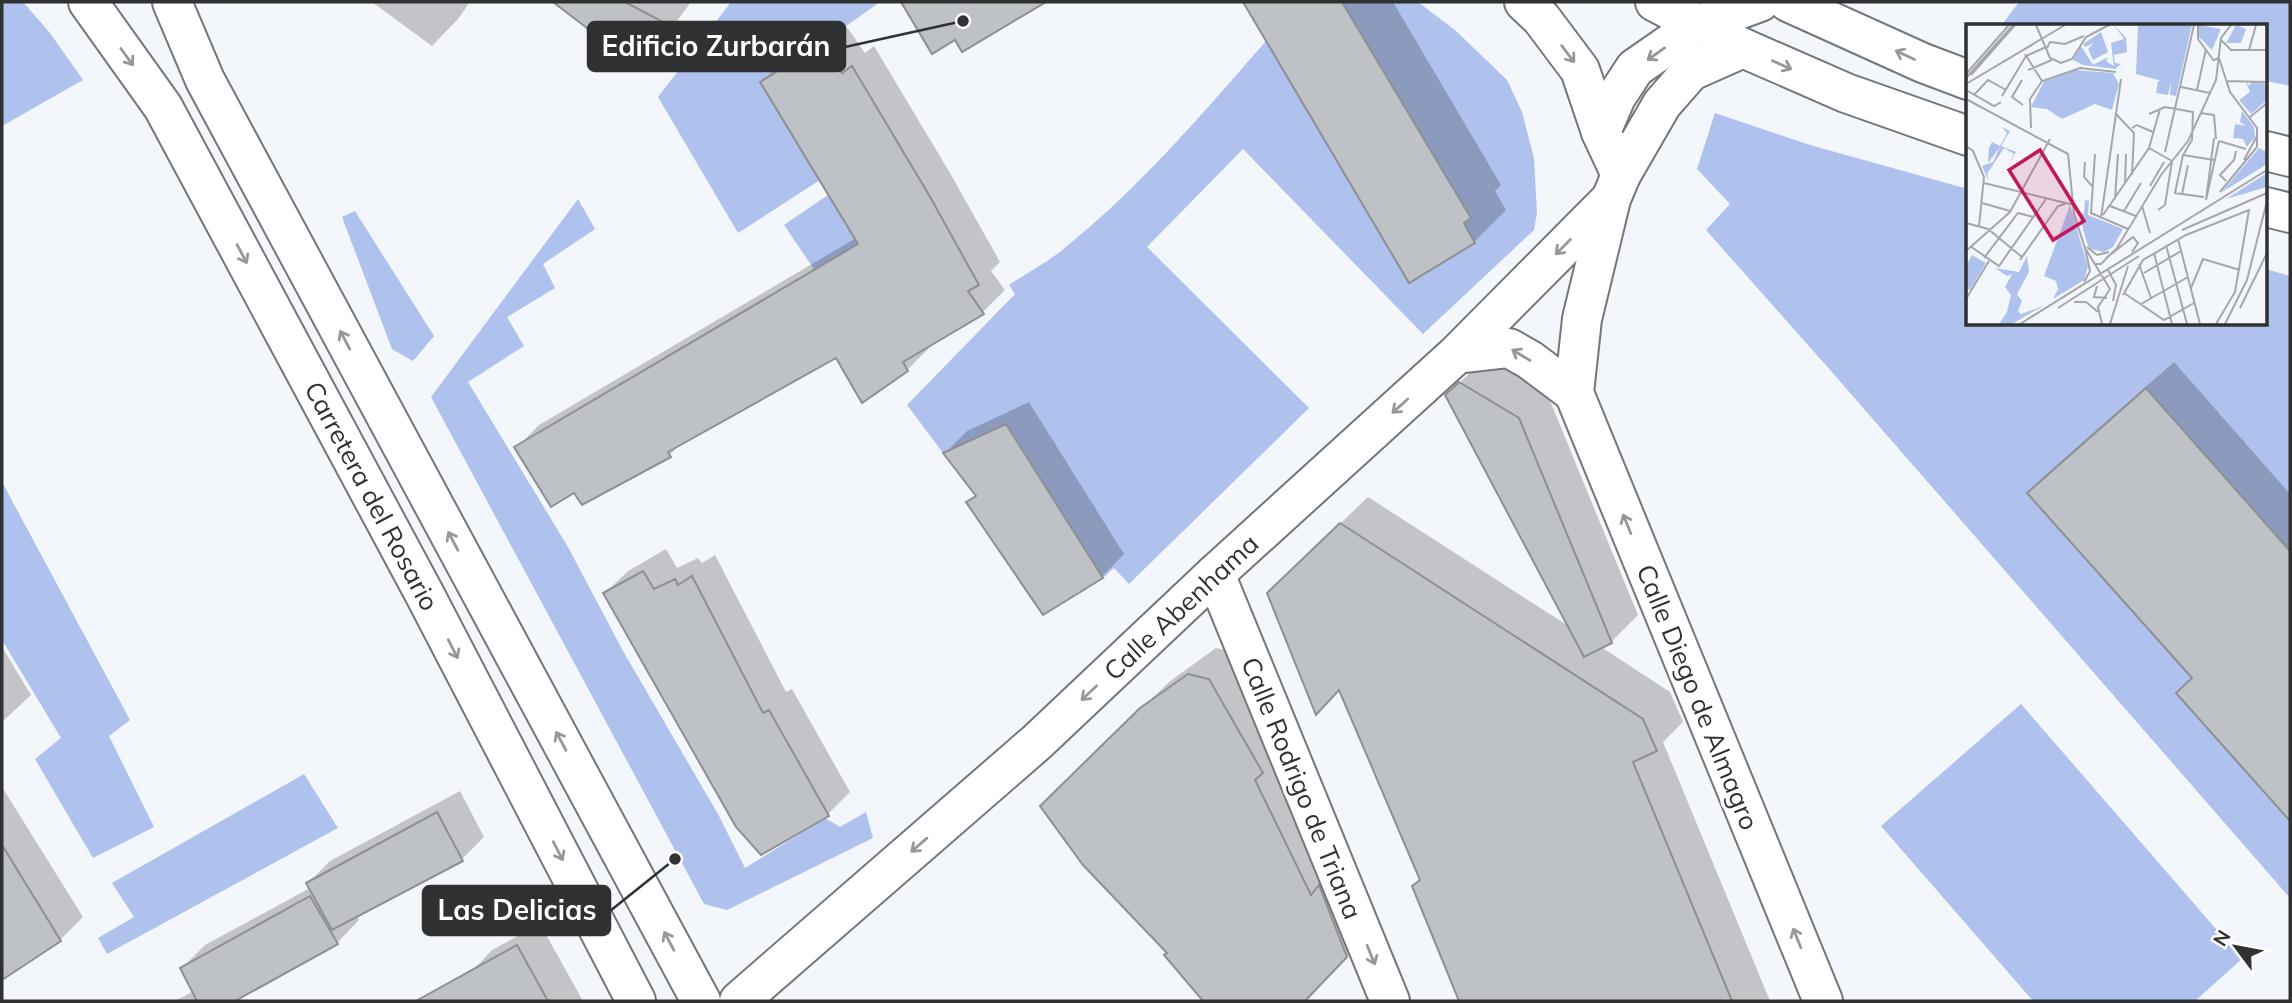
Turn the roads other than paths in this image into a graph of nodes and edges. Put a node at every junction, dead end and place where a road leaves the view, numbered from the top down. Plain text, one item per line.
1 (88, 2) edge
2 (172, 2) edge
3 (1524, 2) edge
4 (1655, 2) edge
5 (1760, 2) edge
6 (1788, 2) edge
7 (1697, 24) junction
8 (1743, 48) junction
9 (1966, 79) edge
10 (1601, 132) junction
11 (1966, 135) edge
12 (2268, 152) edge
13 (2290, 157) edge
14 (1616, 187) junction
15 (2268, 208) edge
16 (2290, 213) edge
17 (1458, 354) junction
18 (1574, 393) junction
19 (1215, 574) junction
20 (636, 1001) edge
21 (701, 1001) edge
22 (739, 1001) edge
23 (1390, 1001) edge
24 (1823, 1001) edge

1 -> 20 street, Carretera del Rosario
21 -> 2 street, Carretera del Rosario
3 -> 10 street
4 - 7 street
5 - 7 street
9 -> 6 street
7 - 8 street
7 -> 10 street
8 -> 11 street
8 - 14 street, Calle Diego de Almagro
10 - 14 street
12 - 13 street
14 -> 17 street, Calle Abenhama
14 - 18 street, Calle Diego de Almagro
15 - 16 street
18 -> 17 street
17 -> 19 street, Calle Abenhama
24 -> 18 street, Calle Diego de Almagro
19 -> 22 street, Calle Abenhama
19 -> 23 street, Calle Rodrigo de Triana

